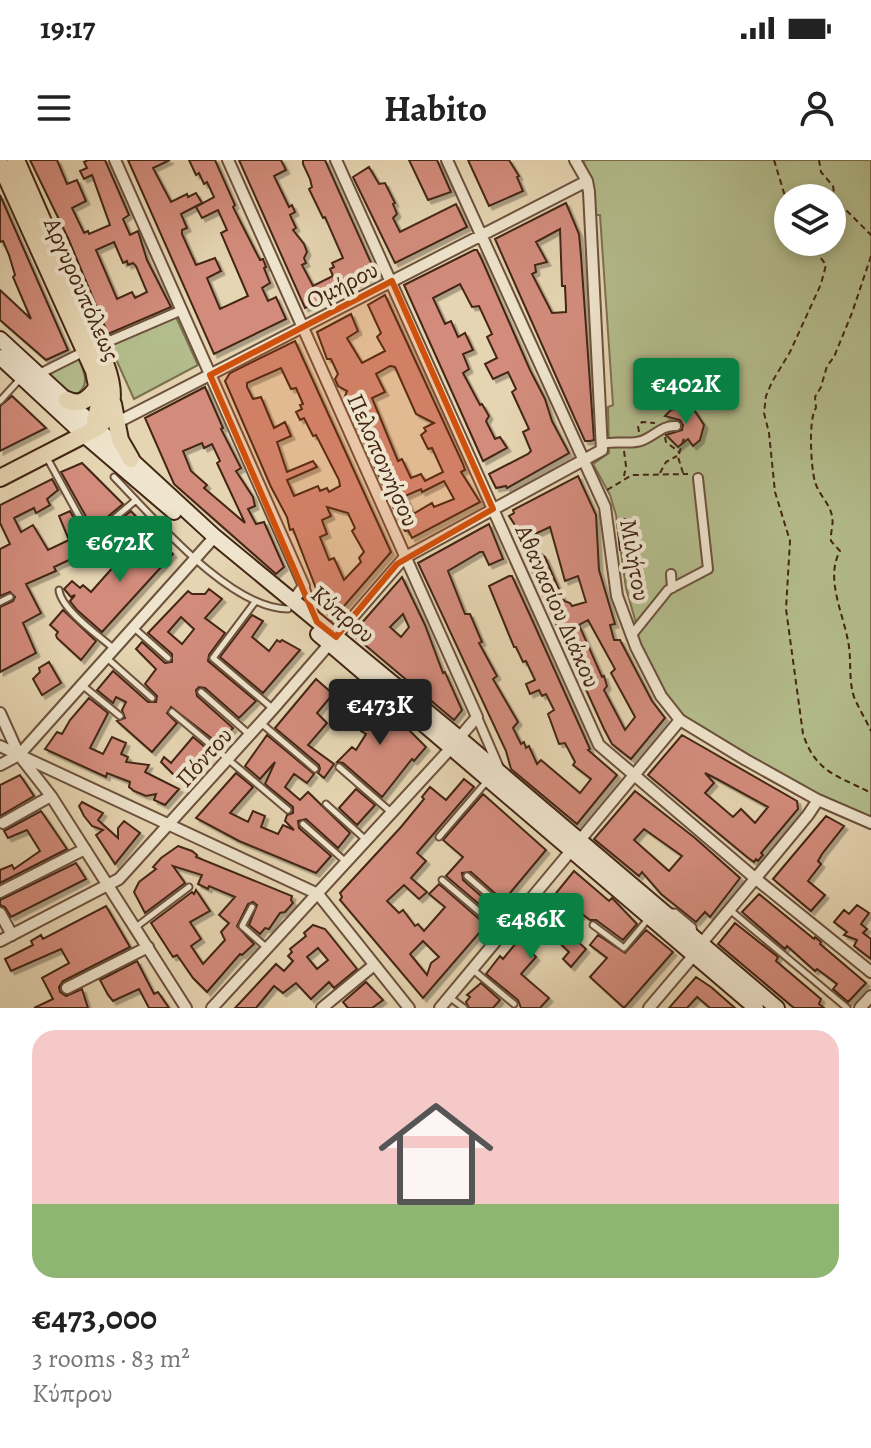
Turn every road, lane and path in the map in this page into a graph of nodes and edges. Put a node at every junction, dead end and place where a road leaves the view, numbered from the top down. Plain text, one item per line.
1 (16, 160) edge
2 (115, 160) edge
3 (228, 160) edge
4 (336, 160) edge
5 (447, 160) edge
6 (575, 160) edge
7 (774, 160) edge
8 (819, 160) edge
9 (0, 163) edge
10 (587, 181) junction
11 (781, 184) edge
12 (481, 235) junction
13 (871, 235) edge
14 (819, 256) edge
15 (871, 256) edge
16 (392, 281) junction
17 (182, 310) junction
18 (303, 328) junction
19 (0, 339) edge
20 (91, 349) junction
21 (0, 357) edge
22 (39, 374) junction
23 (210, 375) junction
24 (22, 377) junction
25 (98, 386) junction
26 (112, 399) junction
27 (67, 400) junction
28 (0, 401) edge
29 (116, 423) junction
30 (676, 426) dead end
31 (662, 428) junction
32 (91, 429) junction
33 (685, 435) dead end
34 (642, 440) junction
35 (624, 442) junction
36 (603, 444) junction
37 (670, 444) dead end
38 (679, 454) junction
39 (46, 455) junction
40 (131, 459) junction
41 (584, 460) junction
42 (111, 469) junction
43 (659, 474) junction
44 (684, 474) junction
45 (0, 478) edge
46 (624, 478) junction
47 (698, 478) joint
48 (599, 494) junction
49 (136, 500) junction
50 (493, 509) junction
51 (157, 522) junction
52 (210, 542) junction
53 (194, 558) junction
54 (404, 558) junction
55 (117, 560) dead end
56 (671, 574) dead end
57 (304, 586) junction
58 (672, 588) junction
59 (59, 590) dead end
60 (10, 597) dead end
61 (0, 602) edge
62 (255, 602) junction
63 (291, 605) junction
64 (317, 622) junction
65 (132, 626) junction
66 (631, 636) junction
67 (332, 640) junction
68 (109, 652) junction
69 (168, 658) dead end
70 (81, 684) junction
71 (201, 692) dead end
72 (152, 698) dead end
73 (273, 709) junction
74 (172, 712) dead end
75 (0, 713) edge
76 (120, 716) dead end
77 (477, 717) junction
78 (680, 720) junction
79 (261, 723) junction
80 (871, 731) edge
81 (250, 735) junction
82 (455, 743) junction
83 (0, 746) edge
84 (19, 755) junction
85 (229, 759) junction
86 (0, 765) edge
87 (339, 767) dead end
88 (315, 769) dead end
89 (634, 775) junction
90 (495, 778) junction
91 (871, 793) edge
92 (51, 796) junction
93 (818, 800) junction
94 (326, 804) dead end
95 (288, 810) dead end
96 (392, 813) junction
97 (3, 823) dead end
98 (871, 823) edge
99 (303, 824) dead end
100 (169, 825) junction
101 (439, 837) dead end
102 (366, 840) junction
103 (574, 845) junction
104 (85, 849) junction
105 (346, 862) junction
106 (467, 876) dead end
107 (756, 879) junction
108 (442, 880) dead end
109 (110, 886) junction
110 (189, 887) dead end
111 (0, 892) edge
112 (318, 894) junction
113 (252, 907) dead end
114 (730, 909) junction
115 (0, 913) edge
116 (657, 915) junction
117 (515, 917) junction
118 (593, 925) dead end
119 (136, 927) junction
120 (503, 932) junction
121 (12, 935) junction
122 (0, 941) edge
123 (696, 946) junction
124 (148, 947) junction
125 (267, 949) junction
126 (374, 965) junction
127 (472, 969) junction
128 (871, 972) edge
129 (67, 988) dead end
130 (871, 996) edge
131 (449, 997) junction
132 (514, 1004) dead end
133 (186, 1008) edge
134 (212, 1008) edge
135 (322, 1008) edge
136 (409, 1008) edge
137 (440, 1008) edge
138 (464, 1008) edge
139 (649, 1008) edge
140 (756, 1008) edge
141 (777, 1008) edge
142 (847, 1008) edge
143 (860, 1008) edge

1 - 20 main road, Αργυρουπόλεως
2 - 17 street
3 - 18 street, Πελοποννήσου
4 - 16 street, Αθανασίου Διάκου
5 - 12 street, Μιλήτου
6 - 10 street
7 - 11 path
8 - 13 path
9 - 20 main road, Αργυρουπόλεως
10 - 12 street, Ομήρου
10 - 36 street
12 - 16 street, Ομήρου
12 - 41 street, Μιλήτου
14 - 91 path
15 - 80 path
16 - 18 street, Ομήρου
16 - 50 street, Αθανασίου Διάκου
17 - 20 street
17 - 23 street
18 - 23 street, Ομήρου
18 - 54 street, Πελοποννήσου
19 - 22 main road, Κύπρου
20 - 22 street
20 - 25 main road, Αργυρουπόλεως
20 - 26 main road, Αργυρουπόλεως
21 - 24 main road, Κύπρου
22 - 27 main road, Κύπρου
23 - 29 street, Ομήρου
23 - 57 street
24 - 28 lane
24 - 32 main road, Κύπρου
25 - 27 main road
25 - 32 main road, Αργυρουπόλεως
26 - 29 main road, Αργυρουπόλεως
26 - 32 main road
27 - 32 main road, Κύπρου
29 - 40 main road, Αργυρουπόλεως
30 - 31 street
31 - 34 street
31 - 34 path
32 - 39 main road
32 - 40 main road, Κύπρου
32 - 42 main road, Κύπρου
33 - 38 path
34 - 35 street
35 - 36 street
35 - 46 path
36 - 41 street
37 - 38 path
38 - 43 path
38 - 44 path
39 - 45 main road
39 - 49 lane
40 - 63 main road, Κύπρου
41 - 48 street, Μιλήτου
41 - 50 street
42 - 49 lane
42 - 52 main road, Κύπρου
43 - 44 path
43 - 46 path
44 - 47 path
46 - 48 path
47 - 58 street
48 - 66 street, Μιλήτου
49 - 51 lane
50 - 54 street
50 - 89 street, Αθανασίου Διάκου
51 - 53 lane
51 - 55 lane
52 - 53 street
52 - 63 main road, Κύπρου
53 - 62 lane
53 - 65 street
54 - 67 street, Πόντου
54 - 77 street, Πελοποννήσου
56 - 58 street
57 - 63 street
57 - 64 street
58 - 66 street
59 - 68 lane
60 - 61 lane
62 - 63 lane
62 - 73 lane
63 - 64 main road, Κύπρου
63 - 67 main road, Κύπρου
64 - 67 main road, Κύπρου
65 - 68 street
65 - 69 lane
66 - 78 street, Μιλήτου
67 - 73 street, Πόντου
67 - 82 main road, Κύπρου
68 - 70 street
68 - 72 lane
70 - 76 lane
70 - 84 street
71 - 81 lane
73 - 79 street, Πόντου
74 - 85 lane
75 - 84 street
77 - 82 street
77 - 90 street, Πελοποννήσου
78 - 89 street
78 - 93 street, Μιλήτου
79 - 81 street, Πόντου
79 - 88 lane
81 - 85 street, Πόντου
82 - 90 main road, Κύπρου
82 - 96 street
83 - 84 street
84 - 86 street
84 - 92 street
84 - 100 street
85 - 95 lane
85 - 100 street, Πόντου
87 - 96 lane
89 - 103 street
89 - 107 street, Αθανασίου Διάκου
90 - 101 lane
90 - 103 main road, Κύπρου
92 - 97 street
92 - 104 street
93 - 98 street, Μιλήτου
93 - 107 street
94 - 102 lane
96 - 102 street
99 - 105 lane
100 - 109 street, Πόντου
100 - 112 street
102 - 105 street
103 - 116 main road, Κύπρου
103 - 117 street
104 - 109 street
104 - 111 street
105 - 112 street
106 - 117 lane
107 - 114 street
107 - 128 street, Αθανασίου Διάκου
108 - 120 lane
109 - 119 street
109 - 121 street, Πόντου
110 - 119 lane
112 - 125 street
112 - 126 street
113 - 125 lane
114 - 123 street
114 - 142 lane
115 - 121 street
116 - 118 lane
116 - 123 main road, Κύπρου
116 - 123 lane
117 - 120 street
119 - 124 street
120 - 127 street
121 - 122 street, Πόντου
123 - 139 street
123 - 140 main road, Κύπρου
123 - 141 main road, Κύπρου
124 - 129 street
124 - 133 street
125 - 134 street
126 - 135 street
126 - 136 street
127 - 131 street
127 - 132 lane
130 - 143 street
131 - 137 street
131 - 138 lane

